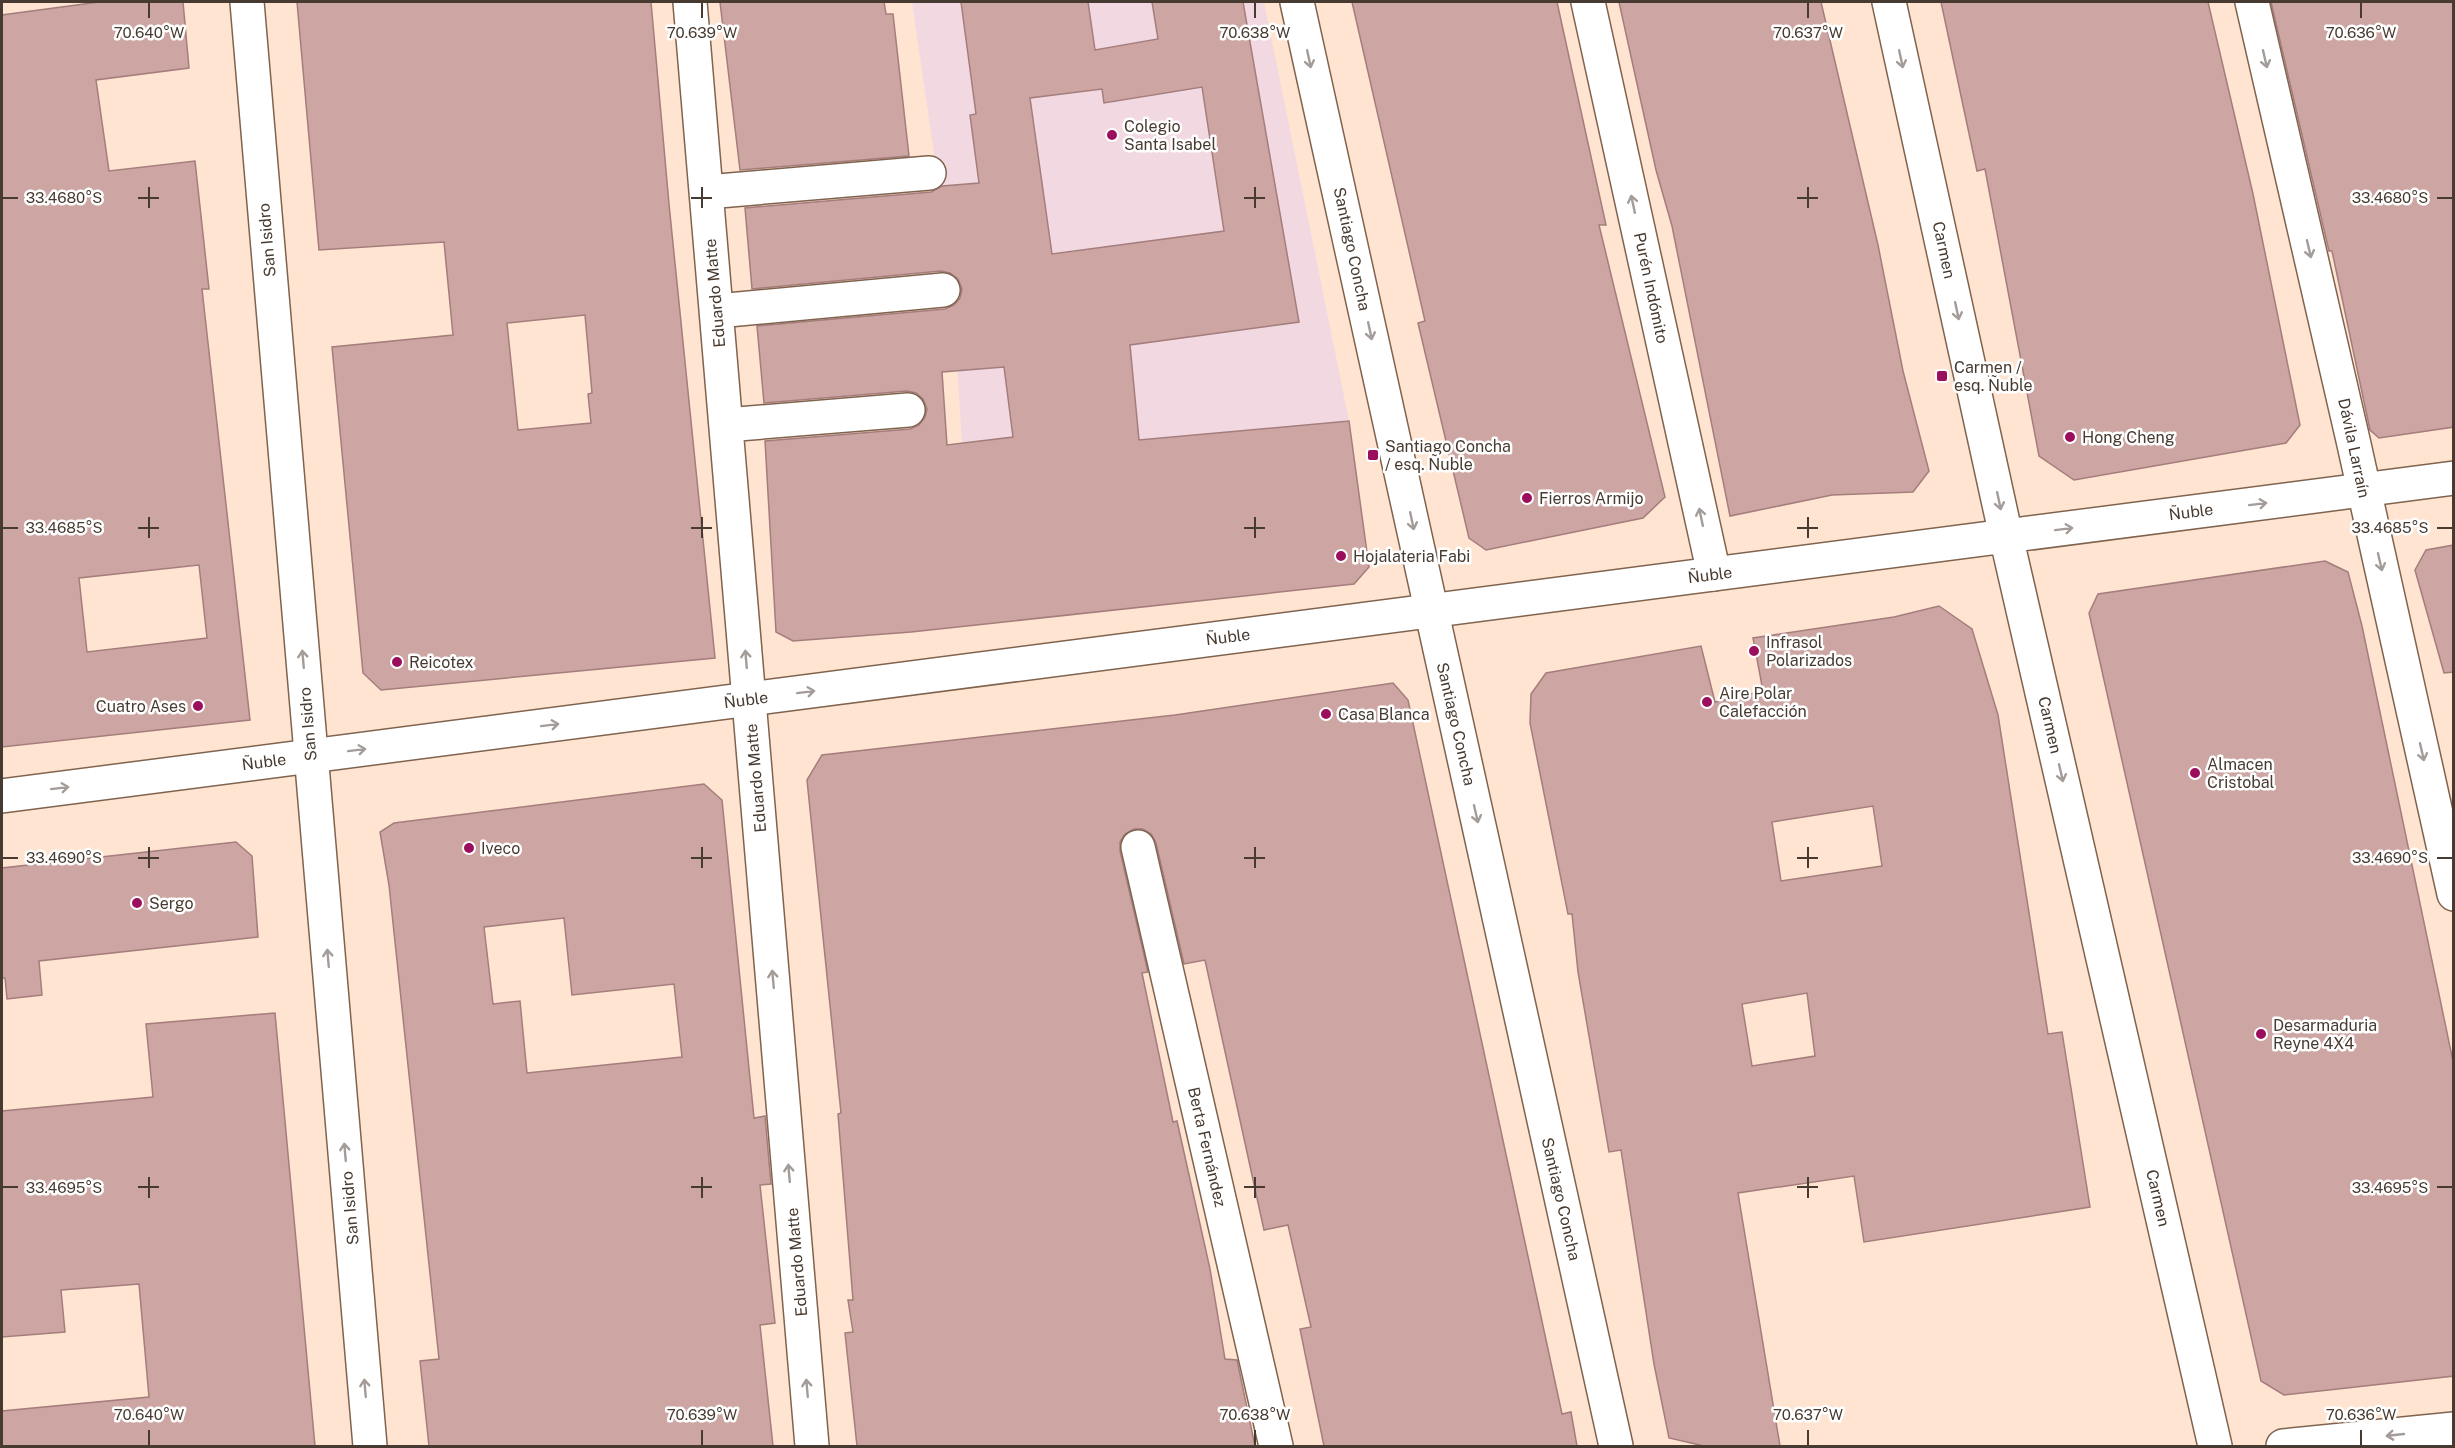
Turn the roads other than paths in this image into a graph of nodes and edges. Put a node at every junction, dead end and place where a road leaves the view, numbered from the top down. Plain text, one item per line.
1 (247, 2) edge
2 (690, 2) edge
3 (1297, 2) edge
4 (1588, 2) edge
5 (1889, 2) edge
6 (2252, 2) edge
7 (929, 173) dead end
8 (707, 192) junction
9 (943, 290) dead end
10 (717, 311) junction
11 (908, 410) dead end
12 (726, 425) junction
13 (2454, 478) edge
14 (2364, 490) junction
15 (2006, 536) junction
16 (1714, 574) junction
17 (1431, 611) junction
18 (749, 699) junction
19 (311, 756) junction
20 (2, 796) edge
21 (1138, 847) dead end
22 (2454, 894) edge
23 (2454, 1429) edge
24 (370, 1446) edge
25 (812, 1446) edge
26 (1276, 1446) edge
27 (1616, 1446) edge
28 (2216, 1446) edge
29 (2283, 1446) edge

19 -> 1 street, San Isidro
2 - 8 street, Eduardo Matte
3 -> 17 street, Santiago Concha
16 -> 4 street, Purén Indómito
5 -> 15 street, Carmen
6 -> 14 street, Dávila Larraín
7 - 8 street
8 - 10 street, Eduardo Matte
9 - 10 street
10 - 12 street, Eduardo Matte
11 - 12 street
18 -> 12 street, Eduardo Matte
13 - 14 street, Ñuble
15 -> 14 street, Ñuble
14 -> 22 street, Dávila Larraín
15 - 16 street, Ñuble
15 -> 28 street, Carmen
16 - 17 street, Ñuble
18 -> 17 street, Ñuble
17 -> 27 street, Santiago Concha
19 -> 18 street, Ñuble
25 -> 18 street, Eduardo Matte
20 -> 19 street, Ñuble
24 -> 19 street, San Isidro
21 - 26 street, Berta Fernández
23 -> 29 street

